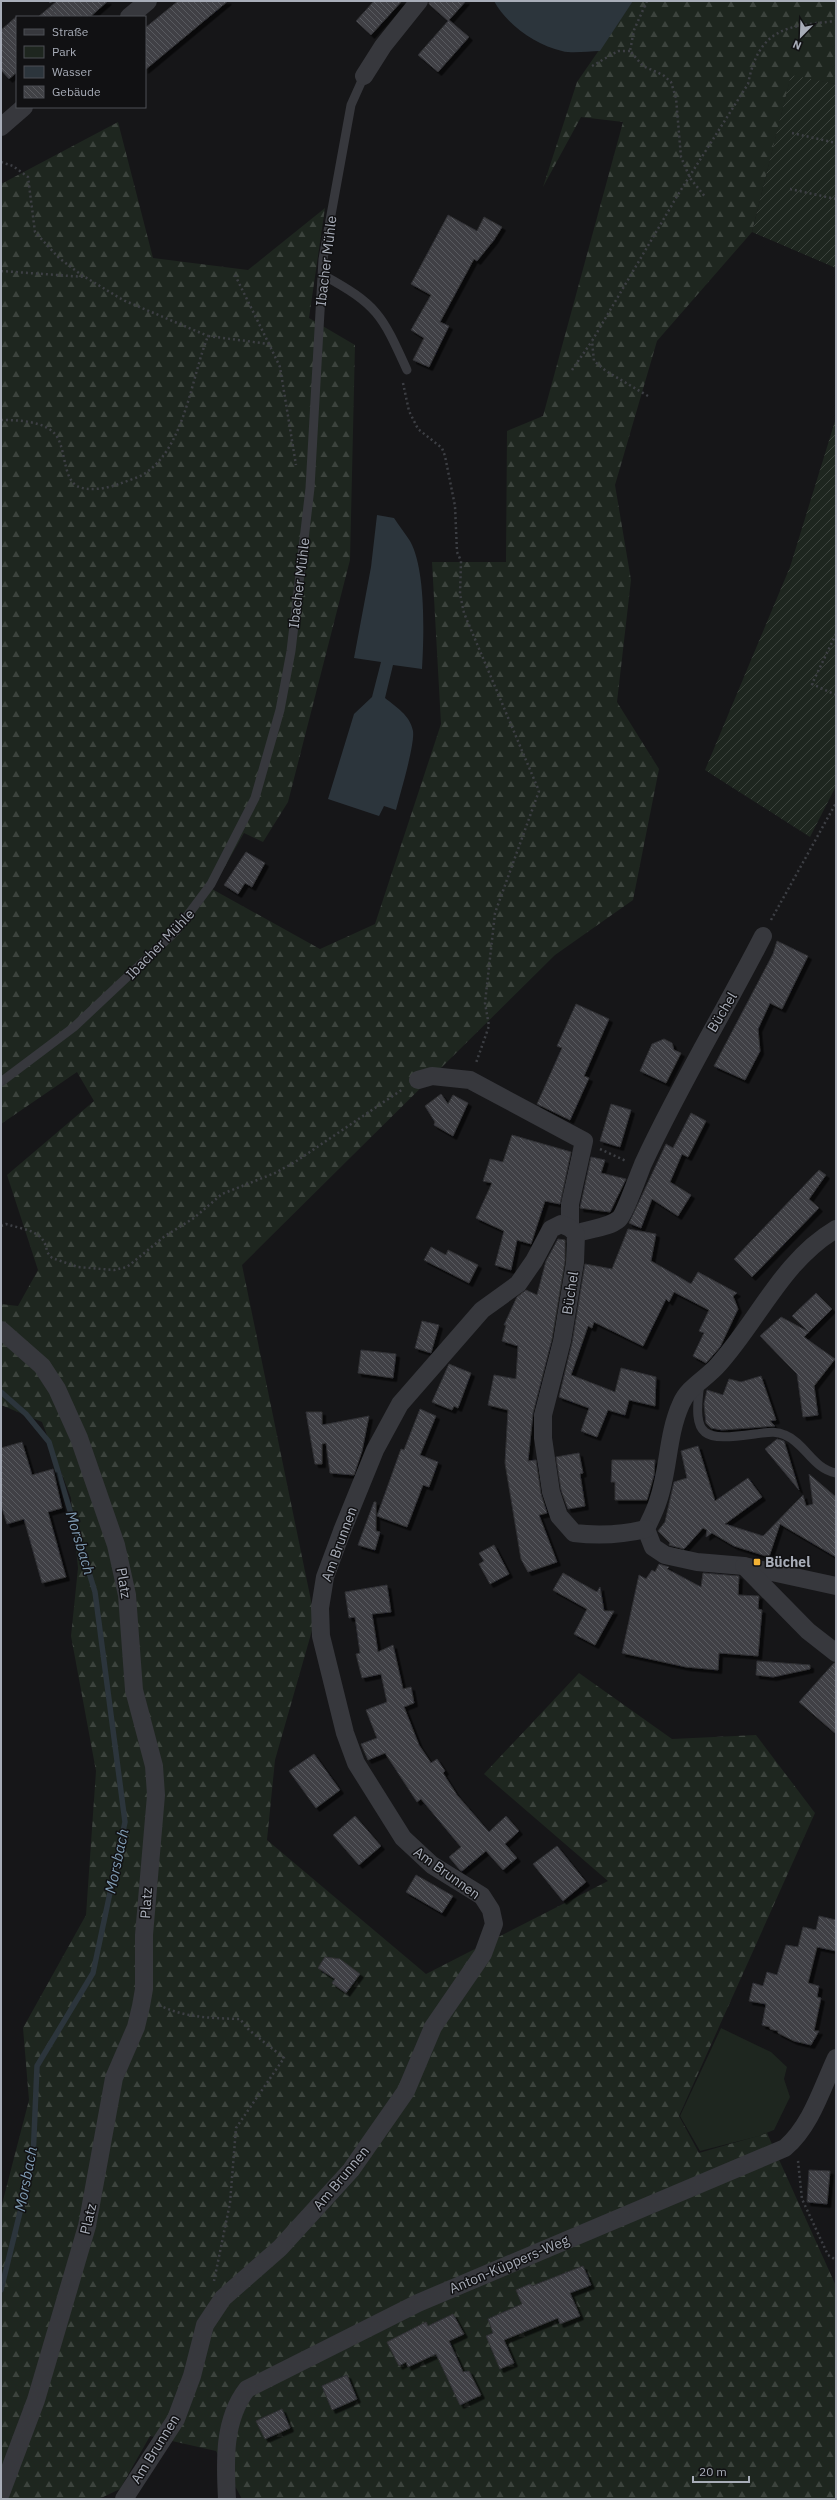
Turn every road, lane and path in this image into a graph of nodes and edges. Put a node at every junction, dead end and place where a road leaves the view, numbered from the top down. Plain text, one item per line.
1 (50, 1) edge
2 (148, 1) edge
3 (420, 1) edge
4 (647, 1) edge
5 (56, 16) edge
6 (130, 16) edge
7 (836, 21) edge
8 (630, 51) junction
9 (592, 66) dead end
10 (364, 76) joint
11 (23, 108) edge
12 (1, 127) edge
13 (792, 133) dead end
14 (836, 144) edge
15 (1, 162) edge
16 (690, 178) junction
17 (790, 189) dead end
18 (706, 198) dead end
19 (836, 200) edge
20 (1, 271) edge
21 (235, 275) dead end
22 (323, 275) junction
23 (85, 277) junction
24 (208, 336) junction
25 (592, 341) junction
26 (269, 344) junction
27 (407, 370) joint
28 (572, 370) dead end
29 (648, 396) dead end
30 (1, 420) edge
31 (296, 467) dead end
32 (836, 634) edge
33 (836, 694) edge
34 (836, 803) edge
35 (763, 936) joint
36 (418, 1080) joint
37 (470, 1080) junction
38 (1, 1082) edge
39 (584, 1141) junction
40 (634, 1184) junction
41 (1, 1226) edge
42 (836, 1229) edge
43 (573, 1231) junction
44 (518, 1284) joint
45 (1, 1330) edge
46 (700, 1382) junction
47 (836, 1473) edge
48 (646, 1529) junction
49 (744, 1566) junction
50 (836, 1586) edge
51 (836, 1653) edge
52 (144, 1989) junction
53 (836, 2058) edge
54 (796, 2139) junction
55 (836, 2260) edge
56 (214, 2283) dead end
57 (1, 2493) edge
58 (124, 2499) edge
59 (227, 2499) edge

1 - 5 path
2 - 6 street
3 - 10 street, Ibacher Mühle
4 - 8 path
7 - 16 path
8 - 9 path
8 - 16 path
10 - 22 lane, Ibacher Mühle
11 - 12 street
13 - 14 path
15 - 23 path
16 - 18 path
16 - 25 path
17 - 19 path
20 - 23 path
21 - 26 path
22 - 27 lane
22 - 38 lane, Ibacher Mühle
23 - 24 path
24 - 26 path
24 - 30 path
25 - 28 path
25 - 29 path
26 - 31 path
27 - 37 path
32 - 33 path
34 - 35 path
35 - 40 street, Büchel
36 - 37 street
36 - 41 path
37 - 39 street
39 - 40 path
39 - 43 street, Büchel
40 - 43 street, Büchel
42 - 46 street
43 - 44 street, Büchel
43 - 48 street, Büchel
44 - 58 street, Am Brunnen
45 - 52 street, Platz
46 - 47 lane
46 - 48 street
48 - 49 street
49 - 50 street
49 - 51 street
52 - 56 path
52 - 57 street, Platz
53 - 54 street, Anton-Küppers-Weg
54 - 55 path
54 - 59 street, Anton-Küppers-Weg

